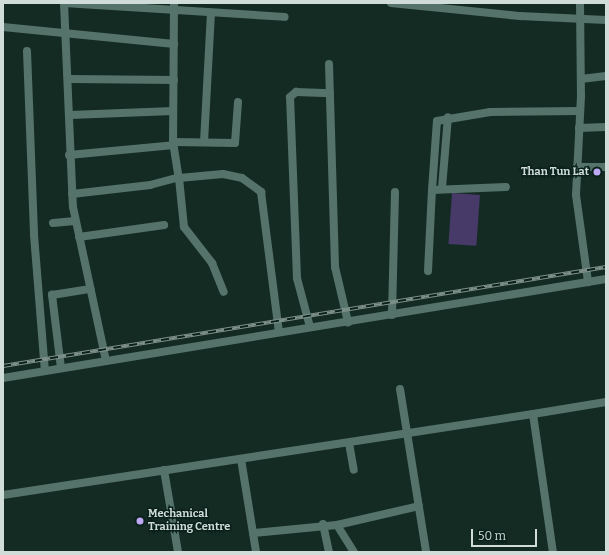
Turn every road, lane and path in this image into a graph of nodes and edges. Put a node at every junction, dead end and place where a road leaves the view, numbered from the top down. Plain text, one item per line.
1 (64, 3) edge
2 (174, 3) edge
3 (391, 3) edge
4 (580, 3) edge
5 (441, 6) edge
6 (174, 13) junction
7 (211, 14) junction
8 (284, 17) dead end
9 (606, 20) edge
10 (579, 21) junction
11 (3, 28) edge
12 (65, 31) junction
13 (174, 44) junction
14 (27, 51) dead end
15 (329, 64) dead end
16 (606, 76) edge
17 (70, 79) junction
18 (581, 79) junction
19 (174, 80) junction
20 (330, 93) junction
21 (238, 102) dead end
22 (174, 111) junction
23 (580, 111) junction
24 (70, 115) junction
25 (448, 117) junction
26 (606, 127) edge
27 (579, 128) junction
28 (204, 142) junction
29 (174, 143) junction
30 (68, 155) junction
31 (606, 167) edge
32 (576, 168) junction
33 (178, 178) junction
34 (506, 187) dead end
35 (442, 188) junction
36 (432, 190) junction
37 (395, 192) dead end
38 (72, 194) junction
39 (75, 221) junction
40 (53, 223) dead end
41 (164, 225) dead end
42 (79, 237) junction
43 (428, 271) dead end
44 (606, 279) edge
45 (588, 282) junction
46 (91, 289) junction
47 (224, 292) dead end
48 (52, 295) junction
49 (39, 297) junction
50 (392, 315) junction
51 (348, 322) junction
52 (310, 327) junction
53 (279, 332) junction
54 (106, 361) junction
55 (61, 368) junction
56 (44, 371) junction
57 (3, 378) edge
58 (400, 389) dead end
59 (606, 402) edge
60 (533, 414) junction
61 (408, 432) junction
62 (349, 442) junction
63 (241, 458) junction
64 (164, 470) junction
65 (354, 470) dead end
66 (3, 495) edge
67 (419, 506) junction
68 (323, 524) junction
69 (337, 524) junction
70 (252, 533) junction
71 (178, 552) edge
72 (256, 552) edge
73 (329, 552) edge
74 (354, 552) edge
75 (426, 552) edge
76 (553, 552) edge

1 - 6 street
1 - 12 street
2 - 6 street
3 - 5 street
4 - 10 street
5 - 10 street
6 - 7 street
6 - 13 street
7 - 8 street
7 - 28 street
9 - 10 street
10 - 18 street
11 - 12 street
12 - 13 street
12 - 17 street
13 - 19 street
14 - 49 street
15 - 20 street
16 - 18 street
17 - 19 street
17 - 24 street
18 - 23 street
19 - 22 street
20 - 51 street
20 - 52 street
21 - 28 street
22 - 24 street
22 - 29 street
23 - 25 street
23 - 27 street
24 - 30 street
25 - 35 street
25 - 36 street
26 - 27 street
27 - 32 street
28 - 29 street
29 - 30 street
29 - 33 street
30 - 38 street
31 - 32 street
32 - 45 street
33 - 38 street
33 - 47 street
33 - 53 street
34 - 35 street
35 - 36 street
36 - 43 street
37 - 50 street
38 - 39 street
39 - 40 street
39 - 42 street
41 - 42 street
42 - 46 street
44 - 45 street
45 - 50 street
46 - 48 street
46 - 54 street
48 - 49 street
48 - 55 street
49 - 56 street
50 - 51 street
51 - 52 street
52 - 53 street
53 - 54 street
54 - 55 street
55 - 56 street
56 - 57 street
58 - 61 street
59 - 60 street
60 - 61 street
60 - 76 street
61 - 62 street
61 - 67 street
62 - 63 street
62 - 65 street
63 - 64 street
63 - 70 street
64 - 66 street
64 - 71 street
67 - 69 street
67 - 75 street
68 - 69 street
68 - 70 street
68 - 73 street
69 - 74 street
70 - 72 street

